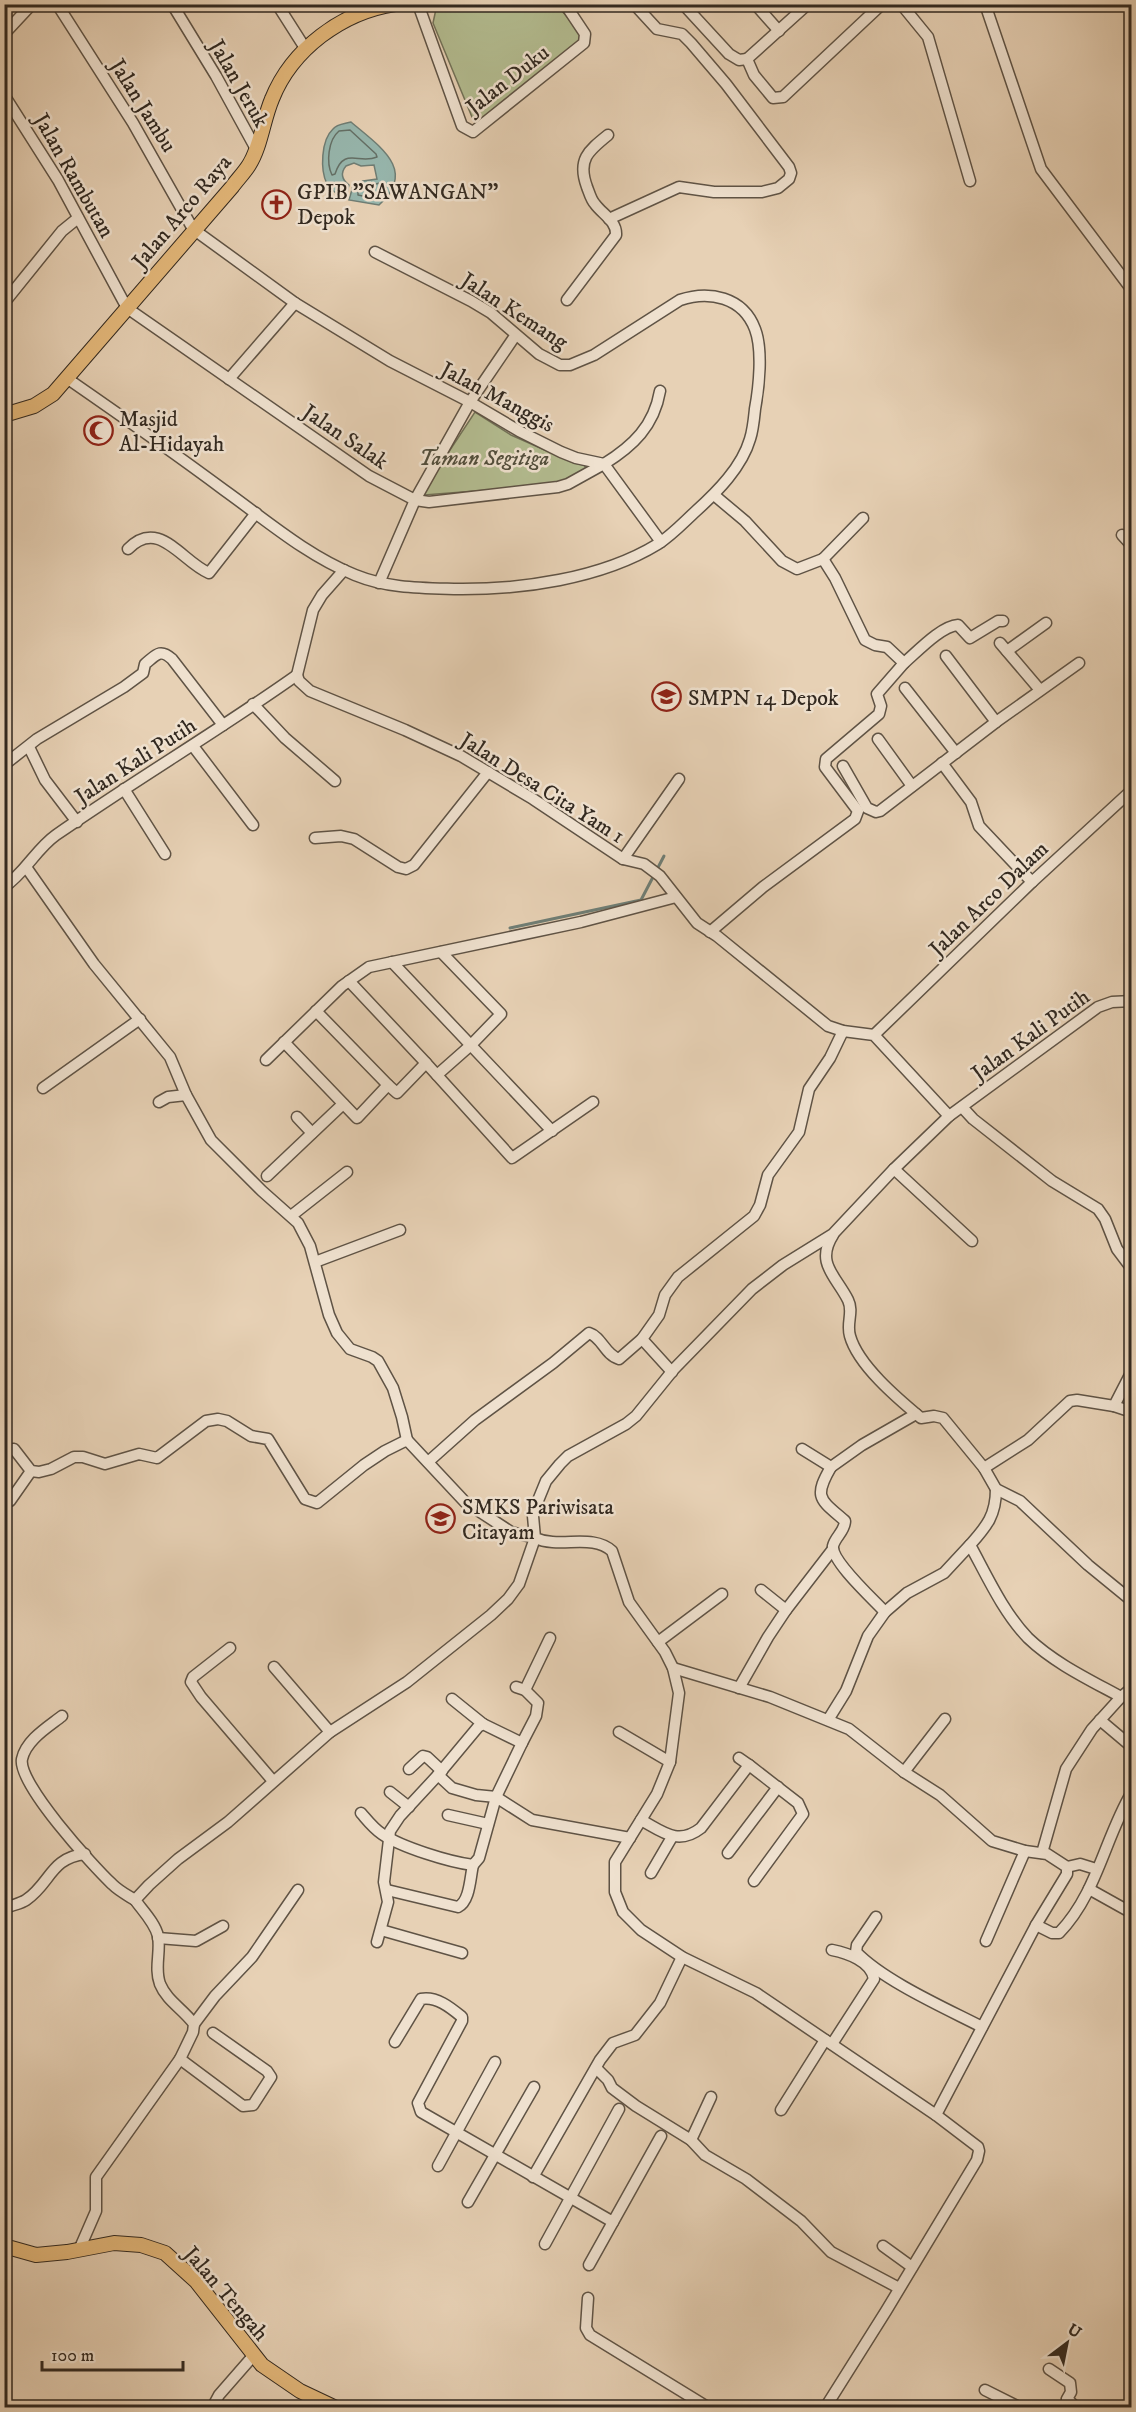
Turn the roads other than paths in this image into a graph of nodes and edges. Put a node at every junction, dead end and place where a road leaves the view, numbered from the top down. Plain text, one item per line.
1 (32, 4) edge
2 (57, 4) edge
3 (172, 4) edge
4 (277, 4) edge
5 (395, 4) edge
6 (418, 4) edge
7 (565, 4) edge
8 (634, 4) edge
9 (683, 4) edge
10 (755, 4) edge
11 (808, 4) edge
12 (882, 4) edge
13 (901, 4) edge
14 (985, 4) edge
15 (779, 31) junction
16 (4, 34) edge
17 (305, 48) junction
18 (747, 59) junction
19 (4, 95) edge
20 (608, 135) dead end
21 (256, 149) junction
22 (970, 181) dead end
23 (78, 218) junction
24 (609, 219) junction
25 (193, 229) junction
26 (375, 252) dead end
27 (1131, 290) edge
28 (567, 300) dead end
29 (4, 303) edge
30 (295, 303) junction
31 (127, 308) junction
32 (515, 336) junction
33 (68, 379) junction
34 (229, 379) junction
35 (660, 392) dead end
36 (470, 402) junction
37 (4, 415) edge
38 (604, 464) junction
39 (714, 495) junction
40 (415, 500) junction
41 (256, 513) junction
42 (862, 518) dead end
43 (1122, 535) dead end
44 (661, 542) junction
45 (1131, 546) edge
46 (128, 549) dead end
47 (823, 559) junction
48 (344, 570) junction
49 (379, 583) junction
50 (1004, 621) dead end
51 (1046, 623) dead end
52 (945, 656) dead end
53 (904, 663) junction
54 (1079, 663) dead end
55 (297, 675) junction
56 (906, 688) dead end
57 (1040, 690) junction
58 (253, 704) junction
59 (996, 722) junction
60 (223, 725) junction
61 (878, 739) dead end
62 (193, 746) junction
63 (29, 747) junction
64 (956, 753) junction
65 (942, 763) junction
66 (4, 765) edge
67 (843, 766) dead end
68 (488, 772) junction
69 (680, 778) dead end
70 (335, 781) dead end
71 (912, 786) junction
72 (124, 789) junction
73 (1131, 790) edge
74 (76, 822) junction
75 (253, 825) dead end
76 (315, 838) dead end
77 (165, 854) dead end
78 (623, 859) junction
79 (26, 867) junction
80 (1032, 882) junction
81 (4, 887) edge
82 (676, 897) junction
83 (710, 932) junction
84 (441, 952) junction
85 (392, 962) junction
86 (349, 981) junction
87 (1131, 1001) edge
88 (316, 1011) junction
89 (140, 1019) junction
90 (843, 1031) junction
91 (874, 1035) junction
92 (284, 1042) junction
93 (471, 1046) junction
94 (266, 1060) dead end
95 (426, 1063) junction
96 (437, 1075) junction
97 (388, 1085) junction
98 (44, 1088) dead end
99 (186, 1095) junction
100 (159, 1102) dead end
101 (593, 1102) dead end
102 (344, 1104) junction
103 (956, 1111) junction
104 (297, 1117) dead end
105 (552, 1131) junction
106 (312, 1133) junction
107 (894, 1169) junction
108 (347, 1172) dead end
109 (267, 1176) dead end
110 (291, 1216) junction
111 (400, 1230) dead end
112 (833, 1234) junction
113 (972, 1242) dead end
114 (315, 1262) junction
115 (1131, 1269) edge
116 (642, 1338) junction
117 (1131, 1371) edge
118 (672, 1372) junction
119 (1114, 1406) junction
120 (1131, 1413) edge
121 (916, 1414) junction
122 (407, 1440) junction
123 (802, 1449) dead end
124 (4, 1450) edge
125 (428, 1462) junction
126 (831, 1467) junction
127 (984, 1468) junction
128 (31, 1471) junction
129 (996, 1489) junction
130 (10, 1501) dead end
131 (535, 1538) junction
132 (970, 1545) junction
133 (833, 1549) junction
134 (761, 1590) dead end
135 (722, 1594) dead end
136 (1131, 1601) edge
137 (786, 1611) junction
138 (885, 1612) junction
139 (550, 1638) dead end
140 (658, 1642) junction
141 (230, 1648) dead end
142 (274, 1667) dead end
143 (673, 1668) junction
144 (739, 1688) junction
145 (1131, 1688) edge
146 (1121, 1697) junction
147 (452, 1699) dead end
148 (62, 1716) dead end
149 (945, 1719) dead end
150 (828, 1720) junction
151 (1100, 1720) junction
152 (483, 1724) junction
153 (330, 1732) junction
154 (619, 1732) dead end
155 (522, 1743) junction
156 (1131, 1747) edge
157 (739, 1758) dead end
158 (670, 1762) junction
159 (749, 1766) junction
160 (409, 1769) dead end
161 (904, 1772) junction
162 (440, 1773) junction
163 (273, 1781) junction
164 (778, 1787) junction
165 (390, 1792) dead end
166 (1131, 1792) edge
167 (496, 1797) junction
168 (409, 1807) junction
169 (361, 1813) dead end
170 (448, 1815) dead end
171 (641, 1820) junction
172 (488, 1824) junction
173 (672, 1837) junction
174 (630, 1838) junction
175 (390, 1839) junction
176 (1024, 1851) junction
177 (728, 1853) dead end
178 (1042, 1853) junction
179 (85, 1854) junction
180 (473, 1865) junction
181 (1067, 1867) junction
182 (1096, 1869) junction
183 (651, 1873) dead end
184 (754, 1881) dead end
185 (1089, 1889) junction
186 (298, 1890) dead end
187 (387, 1890) junction
188 (135, 1900) junction
189 (4, 1909) edge
190 (1131, 1913) edge
191 (876, 1917) dead end
192 (1036, 1925) junction
193 (223, 1926) dead end
194 (381, 1930) junction
195 (158, 1938) junction
196 (986, 1941) dead end
197 (377, 1942) dead end
198 (832, 1950) dead end
199 (462, 1953) dead end
200 (682, 1957) junction
201 (194, 2024) junction
202 (982, 2027) junction
203 (213, 2033) dead end
204 (395, 2042) dead end
205 (828, 2042) junction
206 (180, 2059) junction
207 (495, 2062) dead end
208 (596, 2068) junction
209 (534, 2087) dead end
210 (711, 2097) dead end
211 (620, 2109) dead end
212 (781, 2110) dead end
213 (936, 2115) junction
214 (455, 2133) junction
215 (661, 2136) dead end
216 (691, 2140) junction
217 (495, 2156) junction
218 (438, 2166) dead end
219 (533, 2177) junction
220 (570, 2198) junction
221 (468, 2202) dead end
222 (613, 2222) junction
223 (545, 2244) dead end
224 (4, 2246) edge
225 (883, 2246) dead end
226 (79, 2250) junction
227 (589, 2265) dead end
228 (912, 2267) junction
229 (899, 2288) junction
230 (588, 2298) dead end
231 (254, 2356) junction
232 (1049, 2369) dead end
233 (985, 2390) dead end
234 (1064, 2403) edge
235 (830, 2406) edge
236 (212, 2408) edge
237 (336, 2408) edge
238 (709, 2408) edge
239 (1021, 2408) edge
240 (1077, 2408) edge

1 - 16 street
2 - 25 street, Jalan Jambu
3 - 21 street, Jalan Jeruk
4 - 17 street
5 - 17 main road, Jalan Arco Raya
6 - 7 street, Jalan Duku
8 - 24 street
9 - 18 street
10 - 15 street
11 - 15 street
12 - 18 street
13 - 22 street
14 - 27 street
15 - 18 street
17 - 21 main road, Jalan Arco Raya
19 - 23 street, Jalan Rambutan
20 - 24 street
21 - 25 main road, Jalan Arco Raya
23 - 29 street
23 - 31 street, Jalan Rambutan
24 - 28 street
25 - 30 street, Jalan Manggis
25 - 31 main road, Jalan Arco Raya
26 - 32 street, Jalan Kemang
30 - 34 street
30 - 36 street, Jalan Manggis
31 - 33 main road, Jalan Arco Raya
31 - 34 street, Jalan Salak
32 - 36 street
32 - 39 street, Jalan Kemang
33 - 37 main road, Jalan Arco Raya
33 - 41 street, Jalan Kemang
34 - 40 street, Jalan Salak
35 - 38 street
36 - 38 street, Jalan Manggis
36 - 40 street
38 - 40 street, Jalan Salak
38 - 44 street
39 - 44 street, Jalan Kemang
39 - 47 street
40 - 49 street
41 - 46 street
41 - 48 street, Jalan Kemang
42 - 47 street
43 - 45 street
44 - 49 street, Jalan Kemang
47 - 53 street
48 - 49 street, Jalan Kemang
48 - 55 street
50 - 53 street
51 - 57 street
52 - 59 street
53 - 83 street
54 - 57 street
55 - 58 street, Jalan Kali Putih
55 - 68 street, Jalan Desa Cita Yam 1
56 - 64 street
57 - 59 street
58 - 60 street, Jalan Kali Putih
58 - 70 street
59 - 64 street
60 - 62 street, Jalan Kali Putih
60 - 63 street
61 - 71 street
62 - 72 street, Jalan Kali Putih
62 - 75 street
63 - 66 street
63 - 74 street
64 - 65 street
65 - 71 street
65 - 80 street
67 - 71 street
68 - 76 street
68 - 78 street, Jalan Desa Cita Yam 1
69 - 78 street
72 - 74 street, Jalan Kali Putih
72 - 77 street
73 - 80 street, Jalan Arco Dalam
74 - 79 street, Jalan Kali Putih
78 - 82 street, Jalan Desa Cita Yam 1
79 - 81 street, Jalan Kali Putih
79 - 89 street
80 - 91 street, Jalan Arco Dalam
82 - 83 street
82 - 84 street
83 - 90 street
84 - 85 street
84 - 93 street
85 - 86 street
85 - 93 street
86 - 88 street
86 - 95 street
87 - 103 street, Jalan Kali Putih
88 - 92 street
88 - 97 street
89 - 98 street
89 - 99 street
90 - 91 street
90 - 116 street
91 - 103 street
92 - 94 street
92 - 102 street
93 - 96 street
93 - 105 street
95 - 96 street
95 - 97 street
96 - 105 street
97 - 102 street
99 - 100 street
99 - 110 street
101 - 105 street
102 - 106 street
103 - 107 street, Jalan Kali Putih
103 - 115 street
104 - 106 street
106 - 109 street
107 - 112 street, Jalan Kali Putih
107 - 113 street
108 - 110 street
110 - 114 street
111 - 114 street
112 - 118 street
112 - 121 street
114 - 122 street
116 - 118 street
116 - 125 street
117 - 119 street
118 - 131 street
119 - 120 street
119 - 127 street
121 - 126 street
121 - 127 street
122 - 125 street
122 - 128 street
123 - 126 street
124 - 128 street
125 - 131 street
126 - 133 street
127 - 129 street
128 - 130 street
129 - 132 street
129 - 136 street
131 - 140 street
131 - 153 street
132 - 138 street
132 - 146 street
133 - 137 street
133 - 138 street
134 - 137 street
135 - 140 street
137 - 144 street
138 - 150 street
139 - 155 street
140 - 143 street
141 - 163 street
142 - 153 street
143 - 144 street
143 - 158 street
144 - 150 street
145 - 146 street
146 - 151 street
147 - 152 street
148 - 179 street
149 - 161 street
150 - 161 street
151 - 156 street
151 - 178 street
152 - 155 street
152 - 162 street
153 - 163 street
154 - 158 street
155 - 167 street
157 - 159 street
158 - 171 street
159 - 164 street
159 - 173 street
160 - 162 street
161 - 176 street
162 - 167 street
162 - 168 street
163 - 188 street
164 - 177 street
164 - 184 street
165 - 168 street
166 - 182 street
167 - 172 street
167 - 174 street
168 - 175 street
169 - 175 street
170 - 172 street
171 - 173 street
171 - 174 street
172 - 180 street
173 - 183 street
174 - 200 street
175 - 180 street
175 - 187 street
176 - 178 street
176 - 196 street
178 - 181 street
179 - 188 street
179 - 189 street
180 - 187 street
181 - 182 street
181 - 192 street
182 - 185 street
185 - 190 street
185 - 192 street
186 - 201 street
187 - 194 street
188 - 195 street
191 - 202 street
192 - 202 street
193 - 195 street
194 - 197 street
194 - 199 street
195 - 201 street
198 - 205 street
200 - 205 street
200 - 208 street
201 - 206 street
202 - 213 street
203 - 206 street
204 - 214 street
205 - 212 street
205 - 213 street
206 - 226 street
207 - 214 street
208 - 216 street
208 - 219 street
209 - 217 street
210 - 216 street
211 - 220 street
213 - 228 street
214 - 217 street
214 - 218 street
215 - 222 street
216 - 229 street
217 - 219 street
217 - 221 street
219 - 220 street
220 - 222 street
220 - 223 street
222 - 227 street
224 - 226 main road, Jalan Tengah
225 - 228 street
226 - 231 main road, Jalan Tengah
228 - 229 street
229 - 235 street
230 - 238 street
231 - 236 street
231 - 237 main road, Jalan Tengah
232 - 234 street
233 - 239 street
234 - 240 street

